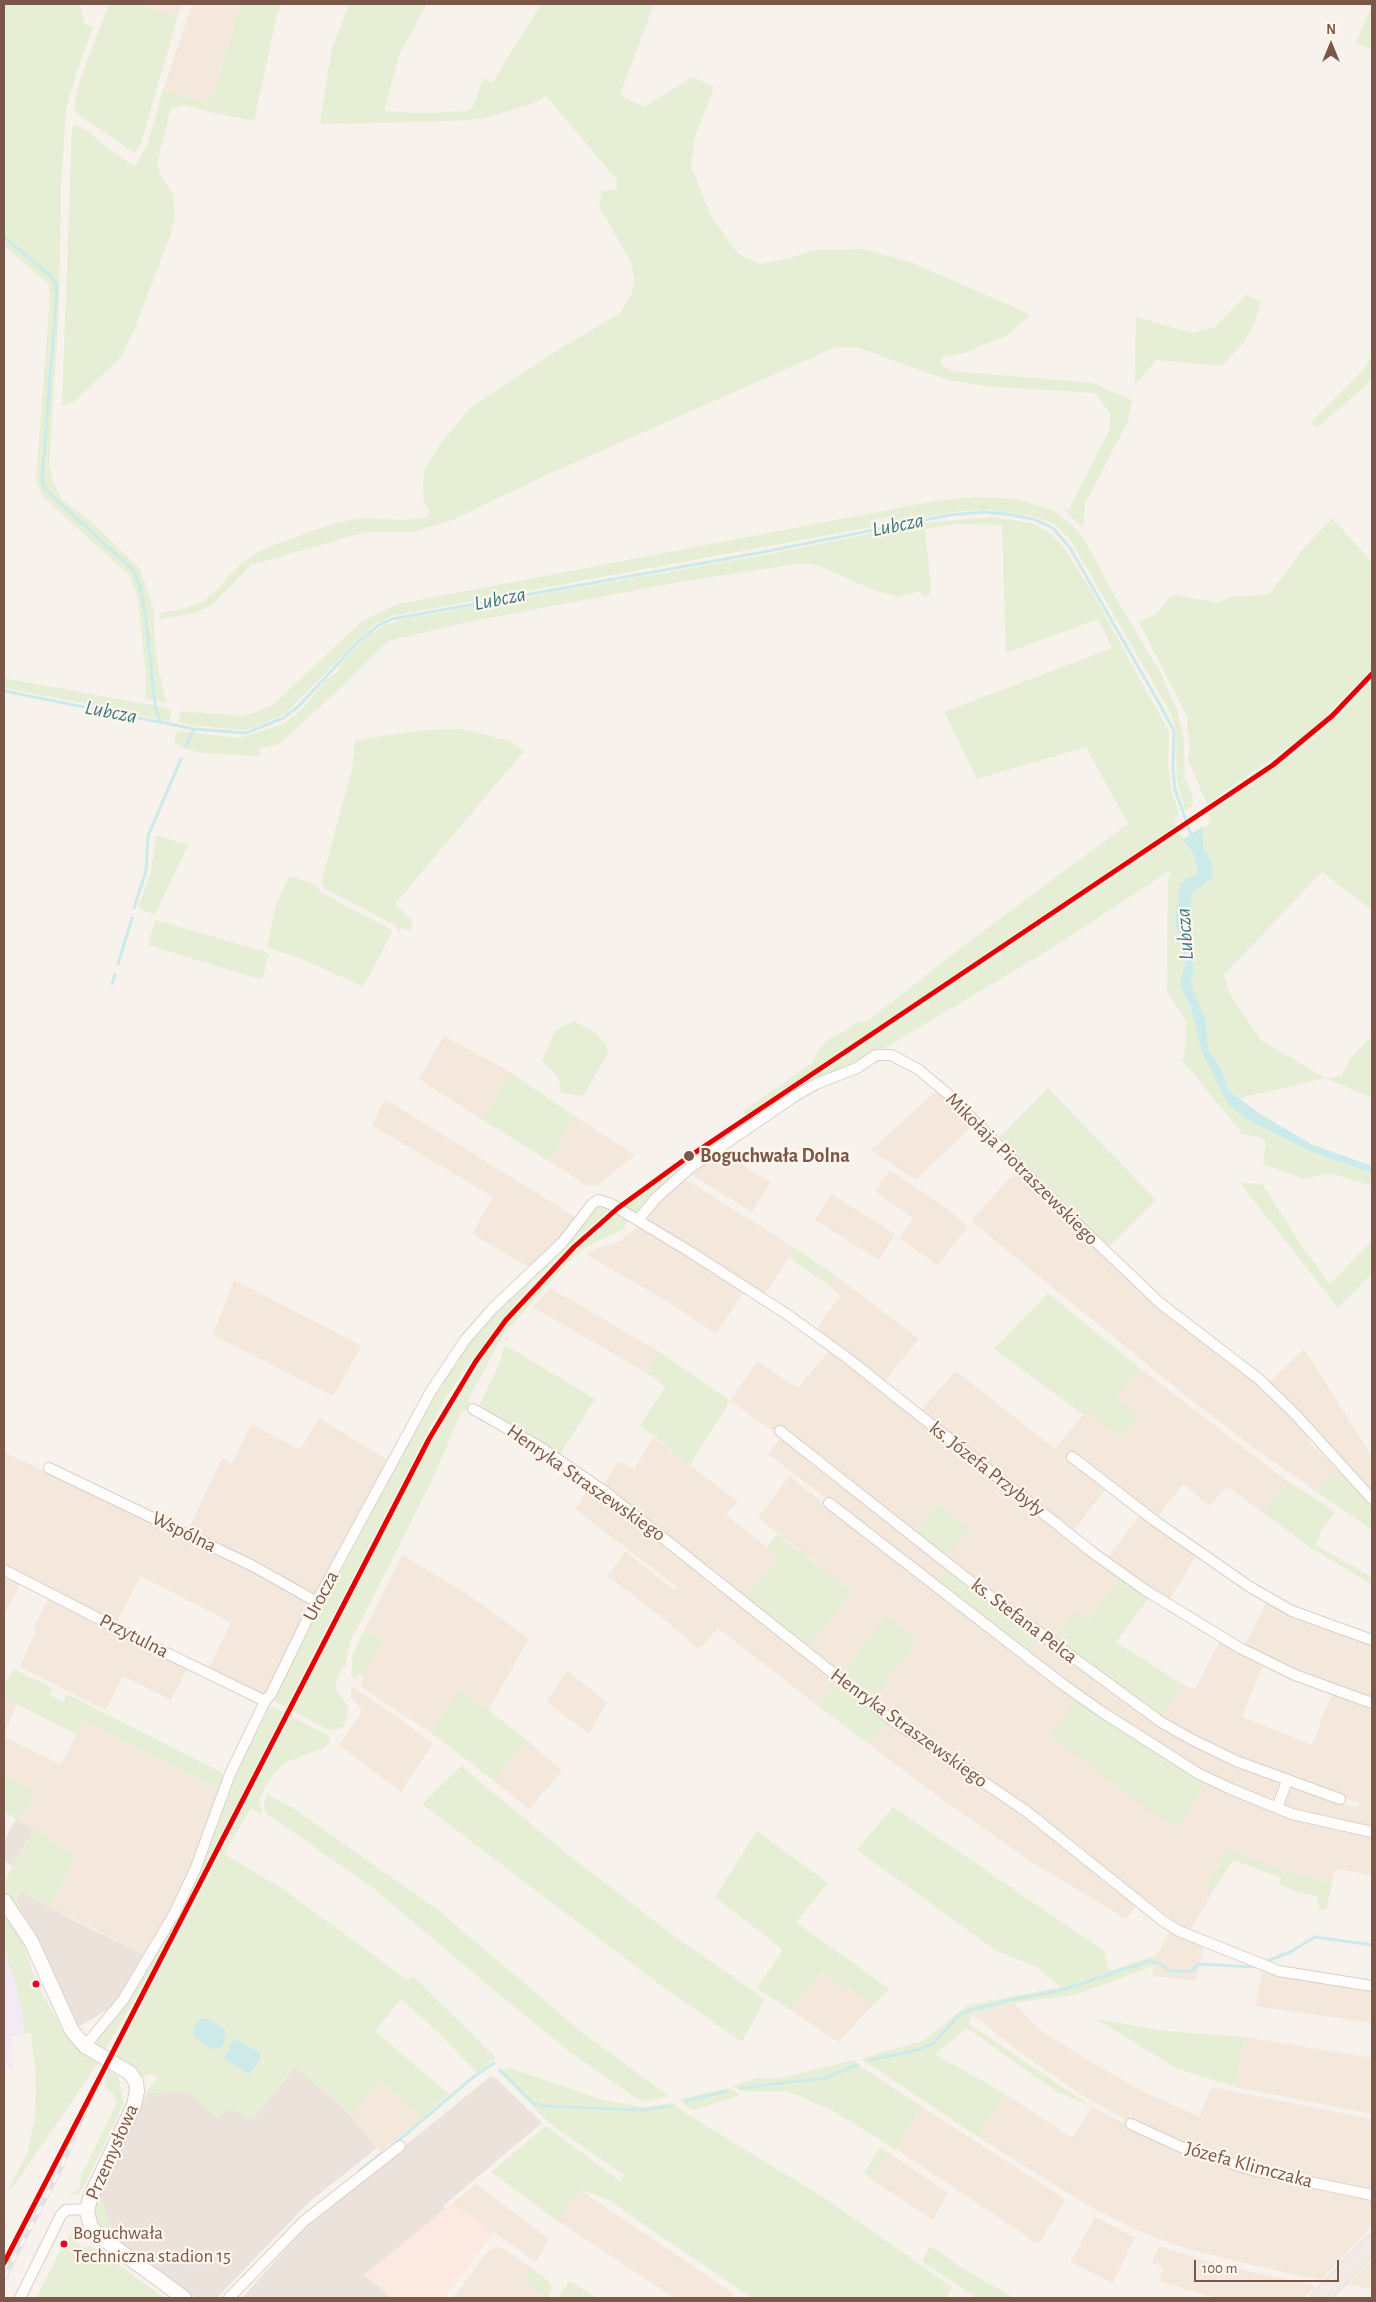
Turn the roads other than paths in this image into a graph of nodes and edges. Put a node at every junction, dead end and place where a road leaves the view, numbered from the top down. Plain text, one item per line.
1 (618, 1208) joint
2 (638, 1220) junction
3 (473, 1408) dead end
4 (780, 1431) dead end
5 (1072, 1457) dead end
6 (49, 1468) dead end
7 (1372, 1499) edge
8 (829, 1503) dead end
9 (4, 1570) edge
10 (317, 1602) junction
11 (1372, 1640) edge
12 (265, 1701) junction
13 (1372, 1703) edge
14 (1286, 1781) junction
15 (1340, 1799) dead end
16 (1277, 1808) junction
17 (1372, 1832) edge
18 (4, 1901) edge
19 (1372, 1986) edge
20 (84, 2046) junction
21 (1131, 2124) dead end
22 (400, 2146) dead end
23 (1372, 2195) edge
24 (87, 2209) junction
25 (1372, 2244) edge
26 (20, 2298) edge
27 (184, 2298) edge
28 (229, 2298) edge
29 (1320, 2298) edge

1 - 2 street, ks. Józefa Przybyły
1 - 10 street, Urocza
2 - 7 street, Mikołaja Piotraszewskiego
2 - 13 street, ks. Józefa Przybyły
3 - 19 street, Henryka Straszewskiego
4 - 14 street, ks. Stefana Pelca
5 - 11 street
6 - 10 street, Wspólna
8 - 16 street, ks. Stefana Pelca
9 - 12 street, Przytulna
10 - 12 street, Urocza
12 - 20 street, Urocza
14 - 15 street, ks. Stefana Pelca
14 - 16 street
16 - 17 street, ks. Stefana Pelca
18 - 20 street
20 - 24 street, Przemysłowa
21 - 23 street, Józefa Klimczaka
22 - 28 street
24 - 26 street
24 - 27 street, Przemysłowa
25 - 29 highway

